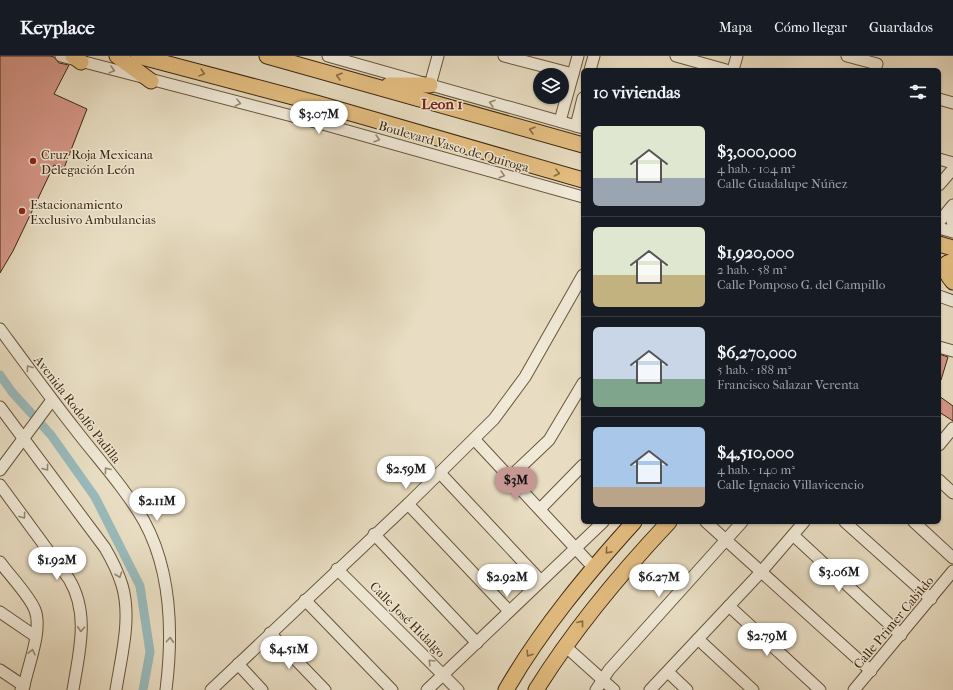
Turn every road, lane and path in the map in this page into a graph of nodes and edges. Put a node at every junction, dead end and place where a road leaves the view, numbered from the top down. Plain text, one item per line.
1 (61, 56) edge
2 (117, 56) edge
3 (138, 56) edge
4 (267, 56) edge
5 (328, 56) edge
6 (438, 56) edge
7 (504, 56) edge
8 (578, 56) edge
9 (594, 56) edge
10 (676, 56) edge
11 (737, 56) edge
12 (847, 56) edge
13 (77, 59) edge
14 (877, 63) edge
15 (591, 68) edge
16 (719, 68) edge
17 (734, 68) edge
18 (573, 74) junction
19 (151, 81) junction
20 (368, 85) junction
21 (430, 86) junction
22 (941, 100) edge
23 (953, 103) edge
24 (581, 112) edge
25 (560, 122) junction
26 (579, 127) edge
27 (581, 144) edge
28 (941, 160) edge
29 (953, 163) edge
30 (953, 169) edge
31 (581, 179) edge
32 (941, 183) edge
33 (581, 196) edge
34 (953, 205) edge
35 (953, 208) edge
36 (941, 220) edge
37 (953, 225) edge
38 (941, 229) edge
39 (953, 232) edge
40 (941, 245) edge
41 (953, 248) edge
42 (953, 261) edge
43 (941, 279) edge
44 (953, 282) edge
45 (580, 287) edge
46 (941, 297) edge
47 (953, 301) edge
48 (0, 329) edge
49 (941, 348) edge
50 (953, 351) edge
51 (581, 386) edge
52 (52, 400) junction
53 (0, 407) edge
54 (953, 428) edge
55 (22, 437) junction
56 (474, 439) junction
57 (941, 443) edge
58 (581, 467) edge
59 (0, 470) edge
60 (440, 473) junction
61 (509, 478) junction
62 (941, 482) edge
63 (0, 485) edge
64 (953, 493) edge
65 (408, 504) junction
66 (540, 509) junction
67 (601, 524) edge
68 (632, 524) edge
69 (667, 524) edge
70 (708, 524) edge
71 (740, 524) edge
72 (802, 524) edge
73 (847, 524) edge
74 (916, 524) edge
75 (374, 534) junction
76 (793, 535) junction
77 (726, 540) junction
78 (576, 547) junction
79 (953, 558) edge
80 (0, 562) edge
81 (593, 567) junction
82 (337, 569) junction
83 (953, 571) edge
84 (761, 572) junction
85 (541, 581) junction
86 (931, 599) junction
87 (305, 600) junction
88 (729, 606) junction
89 (510, 611) junction
90 (0, 612) edge
91 (270, 633) junction
92 (901, 635) junction
93 (35, 636) junction
94 (698, 639) junction
95 (477, 643) junction
96 (565, 646) junction
97 (238, 664) junction
98 (0, 670) edge
99 (871, 671) junction
100 (668, 672) junction
101 (444, 674) junction
102 (602, 680) junction
103 (23, 689) edge
104 (73, 690) edge
105 (116, 690) edge
106 (166, 690) edge
107 (211, 690) edge
108 (262, 690) edge
109 (325, 690) edge
110 (392, 690) edge
111 (427, 690) edge
112 (458, 690) edge
113 (506, 690) edge
114 (536, 690) edge
115 (596, 690) edge
116 (614, 690) edge
117 (650, 690) edge
118 (687, 690) edge
119 (752, 690) edge
120 (820, 690) edge
121 (854, 690) edge

1 - 13 street, Boulevard Vasco de Quiroga
2 - 19 main road
3 -> 31 main road
20 -> 4 main road
5 - 21 street
6 - 21 street
7 - 18 street
8 - 18 street
9 - 15 street
10 - 16 street
11 - 17 street
12 - 14 street
13 -> 19 street, Boulevard Vasco de Quiroga
18 - 25 street
19 -> 33 street, Boulevard Vasco de Quiroga
20 - 21 main road
27 -> 20 main road
25 -> 21 street
22 - 23 street
24 - 26 street
25 - 26 street
28 - 29 street
30 - 32 street
34 - 36 street
35 - 37 street
38 - 39 street
40 - 41 main road
42 - 44 main road
43 - 44 main road
45 - 56 street
46 - 47 street
52 -> 48 street, Avenida Rodolfo Padilla
49 - 50 street
51 - 61 street
52 - 55 street
106 -> 52 street, Avenida Rodolfo Padilla
53 - 55 street
54 - 57 street
55 - 59 street
55 -> 105 street
56 - 60 street
56 - 61 street
58 - 66 street
60 - 65 street
60 - 85 street
61 - 66 street
62 - 64 street
63 -> 104 street
65 - 75 street
65 - 89 street
66 - 78 street
67 - 78 street
68 -> 81 main road
96 -> 69 main road
70 - 77 street
71 - 77 street
72 - 76 street
73 - 86 street
74 - 79 street
75 - 82 street
75 - 95 street
76 - 84 street
76 - 92 street
77 - 84 street
77 - 102 street
78 - 81 street
78 - 85 street
80 - 93 street
81 -> 113 main road
82 - 87 street
101 -> 82 street, Calle José Hidalgo
83 - 86 street, Calle Primer Cabildo
84 - 88 street
84 - 99 street
85 - 89 street
86 - 92 street, Calle Primer Cabildo
87 - 91 street
87 - 110 street
88 - 94 street
88 - 120 street
89 - 95 street
90 - 93 street
91 - 97 street
91 - 109 street
92 - 99 street, Calle Primer Cabildo
103 -> 93 street
94 - 100 street
94 - 119 street
95 - 101 street
96 - 102 street
96 - 114 main road
97 - 107 street
97 - 108 street
98 - 103 street
99 - 121 street, Calle Primer Cabildo
100 - 117 street
100 - 118 street
101 - 111 street
101 - 112 street, Calle José Hidalgo
102 - 115 street
102 - 116 street

